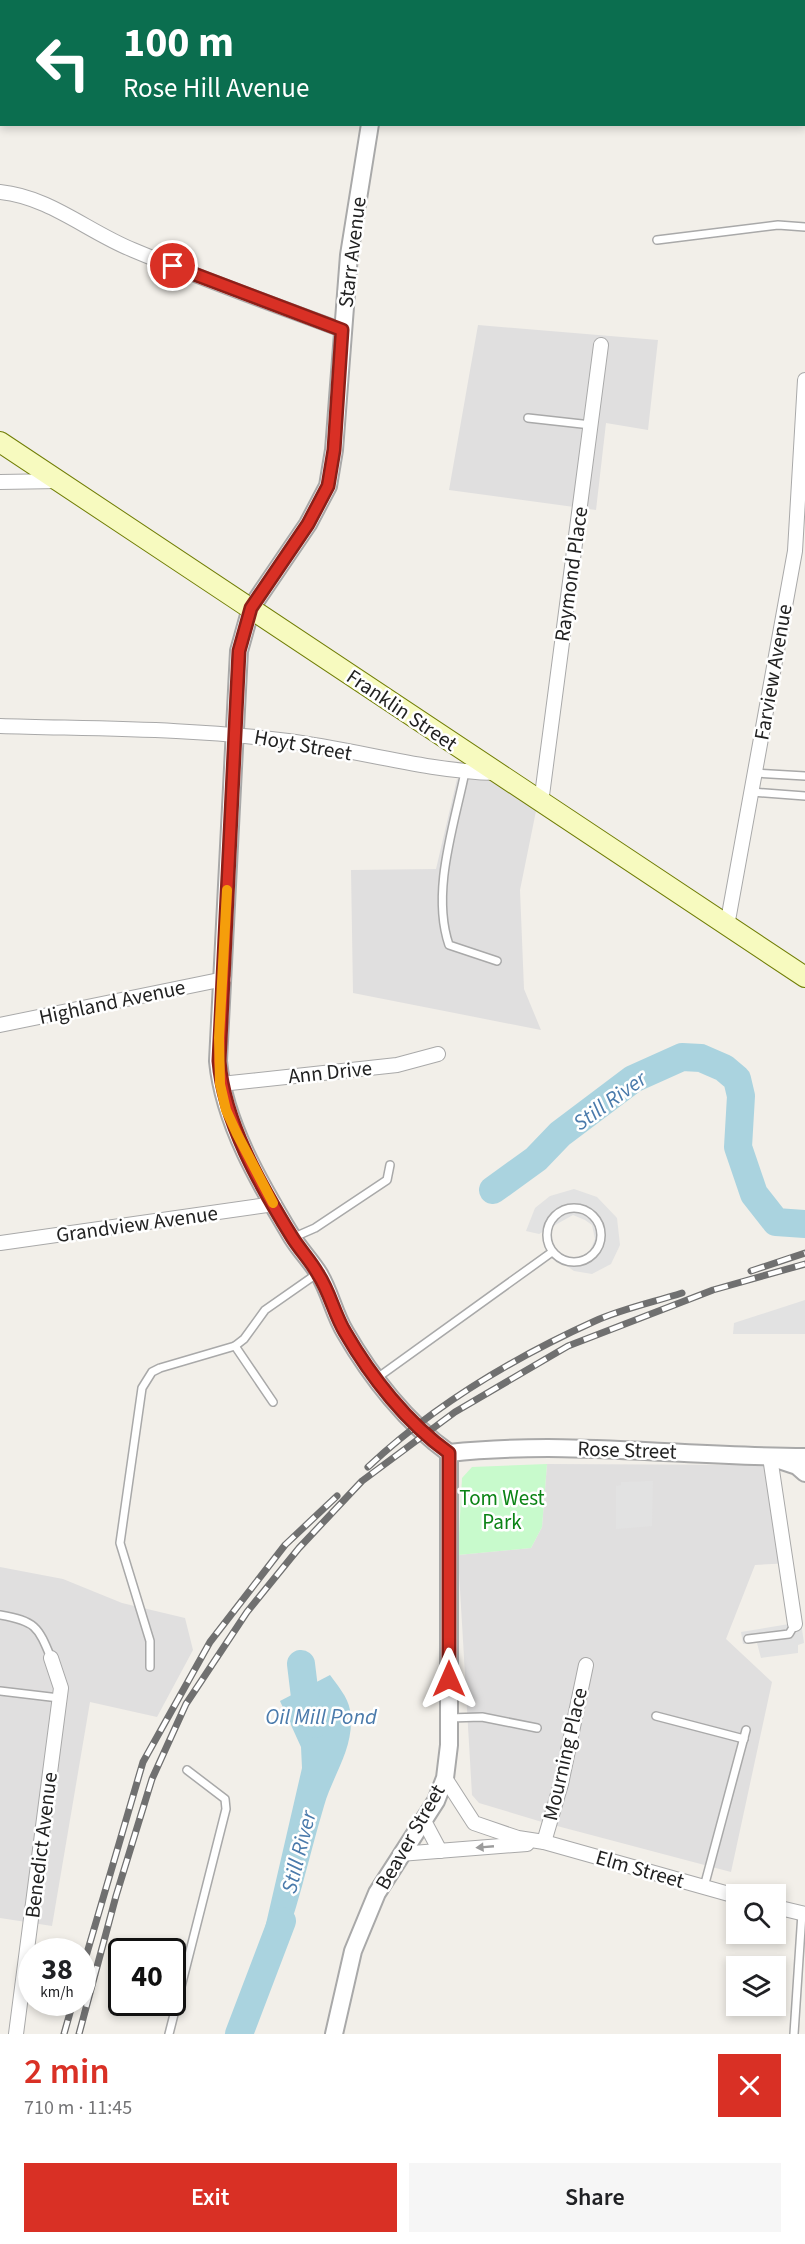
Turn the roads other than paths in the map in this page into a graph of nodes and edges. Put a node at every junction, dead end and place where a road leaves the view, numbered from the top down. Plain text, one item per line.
1 (370, 126) edge
2 (0, 192) edge
3 (805, 227) edge
4 (657, 240) dead end
5 (342, 330) junction
6 (601, 345) dead end
7 (805, 380) edge
8 (528, 418) dead end
9 (591, 425) junction
10 (0, 442) edge
11 (58, 481) junction
12 (0, 482) edge
13 (800, 551) edge
14 (251, 608) junction
15 (0, 726) edge
16 (234, 734) junction
17 (465, 772) junction
18 (496, 773) junction
19 (755, 773) junction
20 (805, 776) edge
21 (752, 792) junction
22 (805, 796) edge
23 (541, 803) junction
24 (728, 926) junction
25 (497, 961) dead end
26 (805, 977) edge
27 (224, 979) junction
28 (0, 1025) edge
29 (438, 1054) dead end
30 (220, 1084) junction
31 (390, 1165) dead end
32 (274, 1204) junction
33 (292, 1238) junction
34 (0, 1243) edge
35 (552, 1252) junction
36 (318, 1274) junction
37 (235, 1346) junction
38 (377, 1378) junction
39 (273, 1402) dead end
40 (449, 1453) junction
41 (805, 1456) edge
42 (770, 1457) junction
43 (805, 1473) edge
44 (0, 1615) edge
45 (795, 1624) joint
46 (748, 1639) dead end
47 (51, 1658) joint
48 (586, 1665) dead end
49 (150, 1667) dead end
50 (0, 1691) edge
51 (59, 1698) junction
52 (656, 1716) dead end
53 (449, 1718) junction
54 (537, 1728) dead end
55 (747, 1730) dead end
56 (744, 1739) junction
57 (188, 1770) dead end
58 (445, 1778) junction
59 (423, 1819) junction
60 (544, 1842) junction
61 (440, 1851) junction
62 (400, 1854) junction
63 (704, 1887) junction
64 (726, 1893) edge
65 (786, 1909) edge
66 (803, 1914) edge
67 (16, 2034) edge
68 (169, 2034) edge
69 (334, 2034) edge
70 (794, 2034) edge

1 - 5 street, Starr Avenue
2 - 5 street
3 - 4 lane
5 - 14 street, Starr Avenue
6 - 9 street, Raymond Place
7 - 13 street, Farview Avenue
8 - 9 lane
9 - 23 street, Raymond Place
10 - 11 main road, Franklin Street
11 - 12 street
11 - 14 main road, Franklin Street
13 - 19 street, Farview Avenue
14 - 16 street, Starr Avenue
14 - 18 main road, Franklin Street
15 - 16 street, Hoyt Street
16 - 17 street, Hoyt Street
16 - 27 street, Starr Avenue
17 - 18 street, Hoyt Street
17 - 25 lane
18 - 23 main road, Franklin Street
19 - 20 lane
19 - 21 street, Farview Avenue
21 - 22 lane
21 - 24 street, Farview Avenue
23 - 24 main road, Franklin Street
24 - 26 main road, Franklin Street
27 - 28 street, Highland Avenue
27 - 30 street, Starr Avenue
29 - 30 street, Ann Drive
30 - 32 street, Starr Avenue
31 - 33 lane
32 - 33 street, Starr Avenue
32 - 34 street, Grandview Avenue
33 - 36 street, Starr Avenue
35 - 35 lane
35 - 38 lane
36 - 37 lane
36 - 38 street, Starr Avenue
37 - 39 lane
37 - 49 lane
38 - 40 street, Starr Avenue
40 - 42 street, Rose Street
40 - 53 street, Beaver Street
41 - 42 street, Rose Street
42 - 43 street
42 - 45 street
44 - 47 lane
45 - 46 lane
47 - 51 street, Benedict Avenue
48 - 60 street, Mourning Place
50 - 51 lane
51 - 67 street, Benedict Avenue
52 - 56 lane
53 - 54 lane
53 - 58 street, Beaver Street
55 - 56 lane
56 - 63 lane
57 - 68 lane
58 - 59 street, Beaver Street
58 - 60 street, Elm Street
59 - 61 street
59 - 62 street, Beaver Street
60 -> 61 street, Elm Street
60 - 63 street, Elm Street
61 - 62 street, Elm Street
62 - 69 street, Beaver Street
63 - 64 street, Elm Street
65 - 66 street
66 - 70 lane

